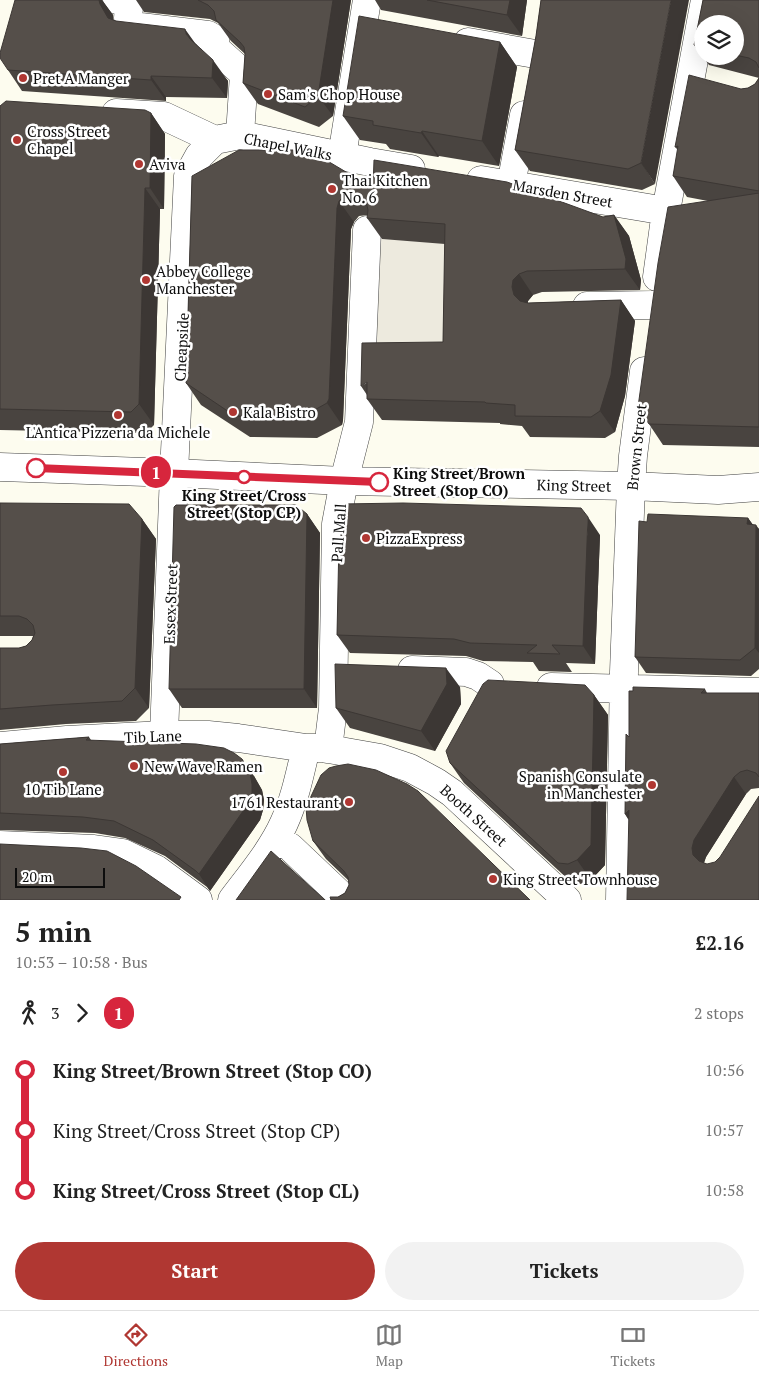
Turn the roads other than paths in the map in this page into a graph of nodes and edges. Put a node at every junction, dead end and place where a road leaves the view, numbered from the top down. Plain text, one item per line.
1 (117, 0) edge
2 (705, 0) edge
3 (371, 16) edge
4 (539, 27) edge
5 (440, 37) edge
6 (531, 74) junction
7 (87, 111) edge
8 (227, 137) junction
9 (342, 156) junction
10 (511, 184) junction
11 (666, 211) junction
12 (367, 230) edge
13 (653, 305) junction
14 (562, 307) edge
15 (0, 467) edge
16 (174, 473) junction
17 (344, 481) junction
18 (631, 486) junction
19 (759, 487) edge
20 (334, 668) junction
21 (362, 669) edge
22 (390, 670) edge
23 (510, 685) junction
24 (624, 688) junction
25 (759, 692) edge
26 (477, 709) edge
27 (164, 735) junction
28 (0, 746) edge
29 (317, 748) junction
30 (450, 758) edge
31 (436, 782) junction
32 (276, 839) junction
33 (0, 846) edge
34 (198, 900) edge
35 (232, 900) edge
36 (346, 900) edge
37 (567, 900) edge
38 (620, 900) edge

1 - 8 street
2 - 11 street, Brown Street
3 - 9 street
4 - 6 street
5 - 6 street
6 - 10 street
7 - 8 street, Chapel Walks
8 - 9 street, Chapel Walks
8 - 16 street, Cheapside
9 - 10 street, Marsden Street
10 - 11 street, Marsden Street
11 - 13 street, Brown Street
12 - 17 street, Pall Mall
13 - 14 street
13 - 18 street, Brown Street
15 - 16 street, King Street
16 - 17 street, King Street
16 - 27 street, Essex Street
17 - 18 street, King Street
17 - 20 street, Pall Mall
18 - 19 street, King Street
18 - 24 street, Brown Street
20 - 21 street
20 - 29 street, Pall Mall
22 - 23 street
23 - 24 street
23 - 26 street
24 - 25 street
24 - 38 street, Brown Street
27 - 28 street, Tib Lane
27 - 29 street, Tib Lane
29 - 31 street, Booth Street
29 - 32 street, Pall Mall
30 - 31 street
31 - 37 street, Booth Street
32 - 35 street, Pall Mall
32 - 36 street
33 - 34 street

